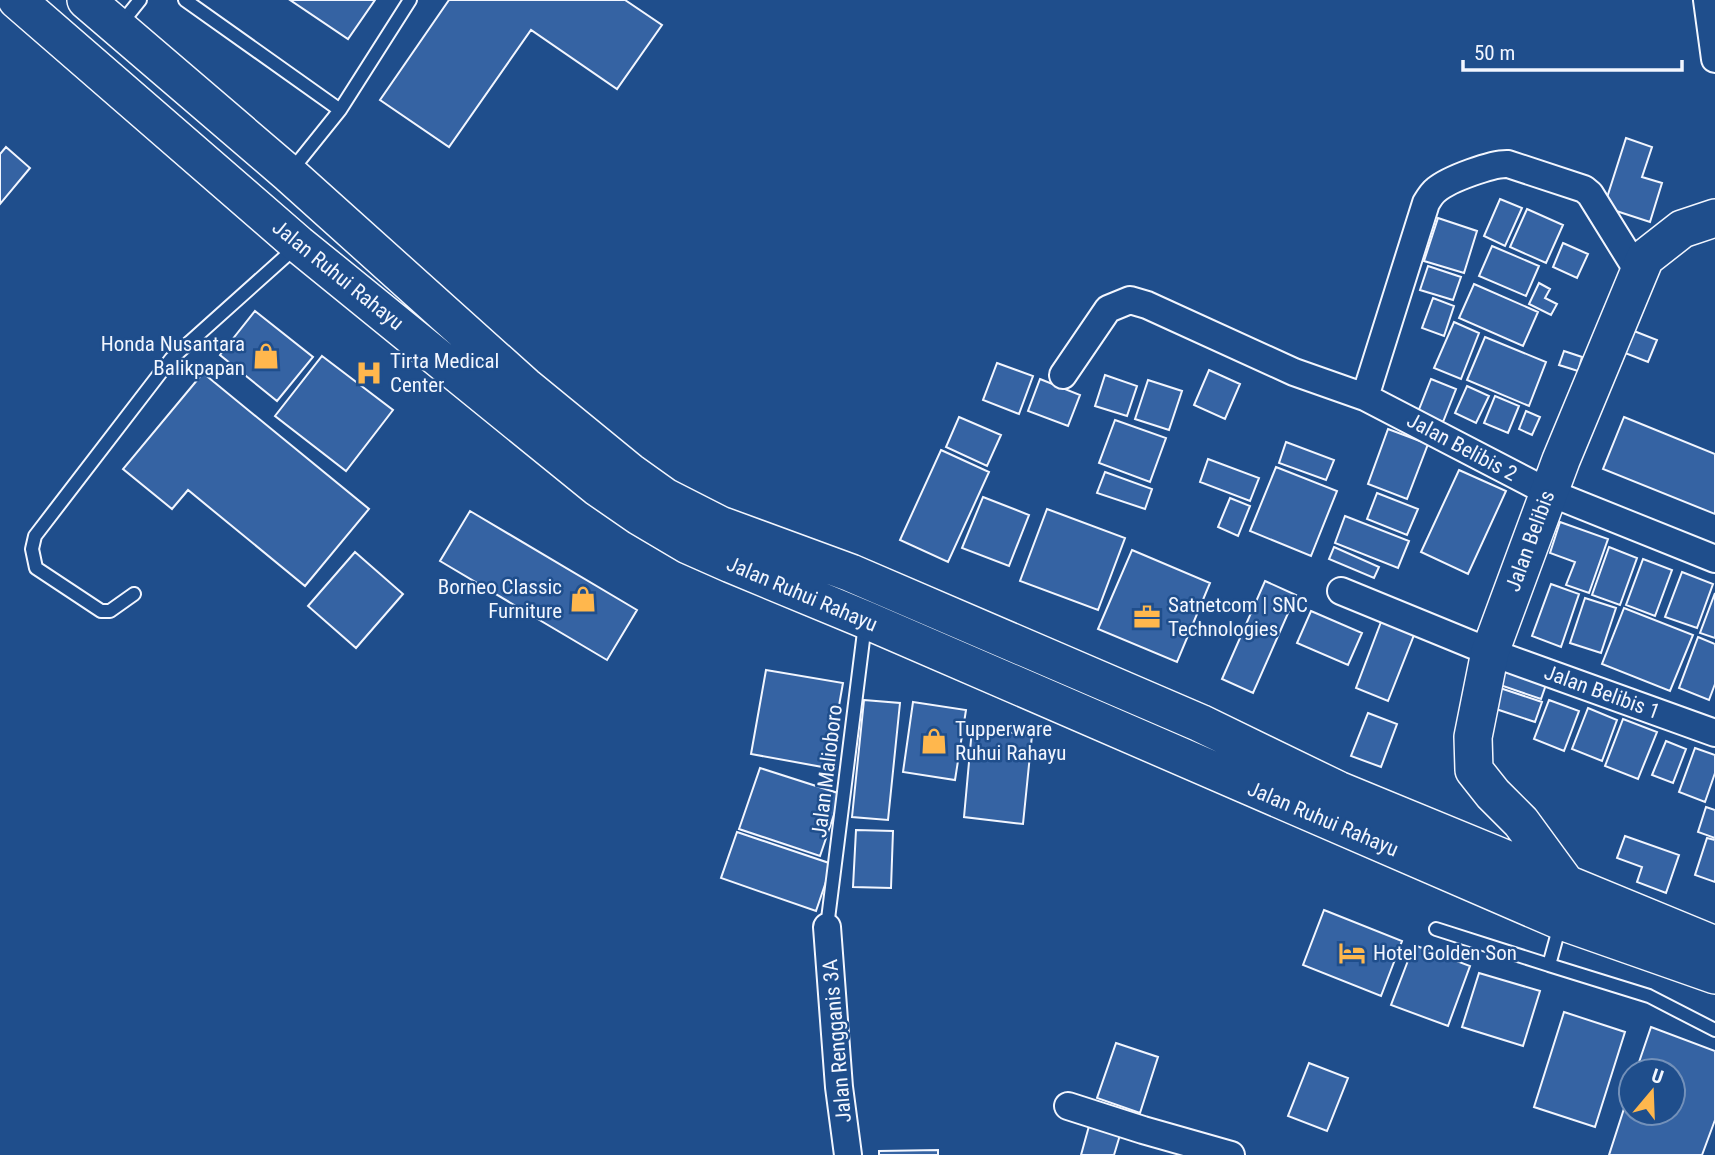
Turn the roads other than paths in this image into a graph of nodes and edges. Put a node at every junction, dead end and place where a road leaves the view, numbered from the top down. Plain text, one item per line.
1 (17, 0) edge
2 (86, 0) edge
3 (184, 0) edge
4 (410, 0) edge
5 (1707, 0) edge
6 (129, 14) edge
7 (1715, 59) edge
8 (340, 110) junction
9 (289, 174) junction
10 (259, 211) junction
11 (1715, 218) edge
12 (298, 244) junction
13 (1639, 273) junction
14 (1063, 375) dead end
15 (1365, 397) junction
16 (1548, 492) junction
17 (1715, 559) edge
18 (1341, 591) dead end
19 (134, 594) dead end
20 (866, 620) junction
21 (1490, 652) junction
22 (1715, 733) edge
23 (1568, 886) junction
24 (1561, 921) junction
25 (827, 926) joint
26 (1436, 929) dead end
27 (1715, 946) edge
28 (1549, 965) junction
29 (1715, 975) edge
30 (1715, 1030) edge
31 (1068, 1106) dead end
32 (848, 1155) edge
33 (1231, 1155) edge

1 - 10 main road, Jalan Ruhui Rahayu
2 - 6 main road, Jalan Ruhui Rahayu
3 - 8 lane
4 - 8 lane
5 - 7 street
6 - 9 main road, Jalan Ruhui Rahayu
8 - 9 lane
9 - 10 main road
9 - 23 main road, Jalan Ruhui Rahayu
10 - 12 main road, Jalan Ruhui Rahayu
11 - 13 main road, Jalan Belibis
12 - 19 lane
12 - 20 main road, Jalan Ruhui Rahayu
13 - 15 street
13 - 16 main road, Jalan Belibis
14 - 15 street, Jalan Belibis 2
15 - 16 street, Jalan Belibis 2
16 - 17 street, Jalan Belibis 2
16 - 21 main road, Jalan Belibis
18 - 21 street, Jalan Belibis 1
20 - 24 main road, Jalan Ruhui Rahayu
20 - 25 lane, Jalan Malioboro
21 - 22 street, Jalan Belibis 1
21 - 23 main road, Jalan Belibis
23 - 27 main road, Jalan Ruhui Rahayu
24 - 28 lane
24 - 29 main road, Jalan Ruhui Rahayu
25 - 32 street, Jalan Rengganis 3A
26 - 28 lane
28 - 30 lane
31 - 33 street

